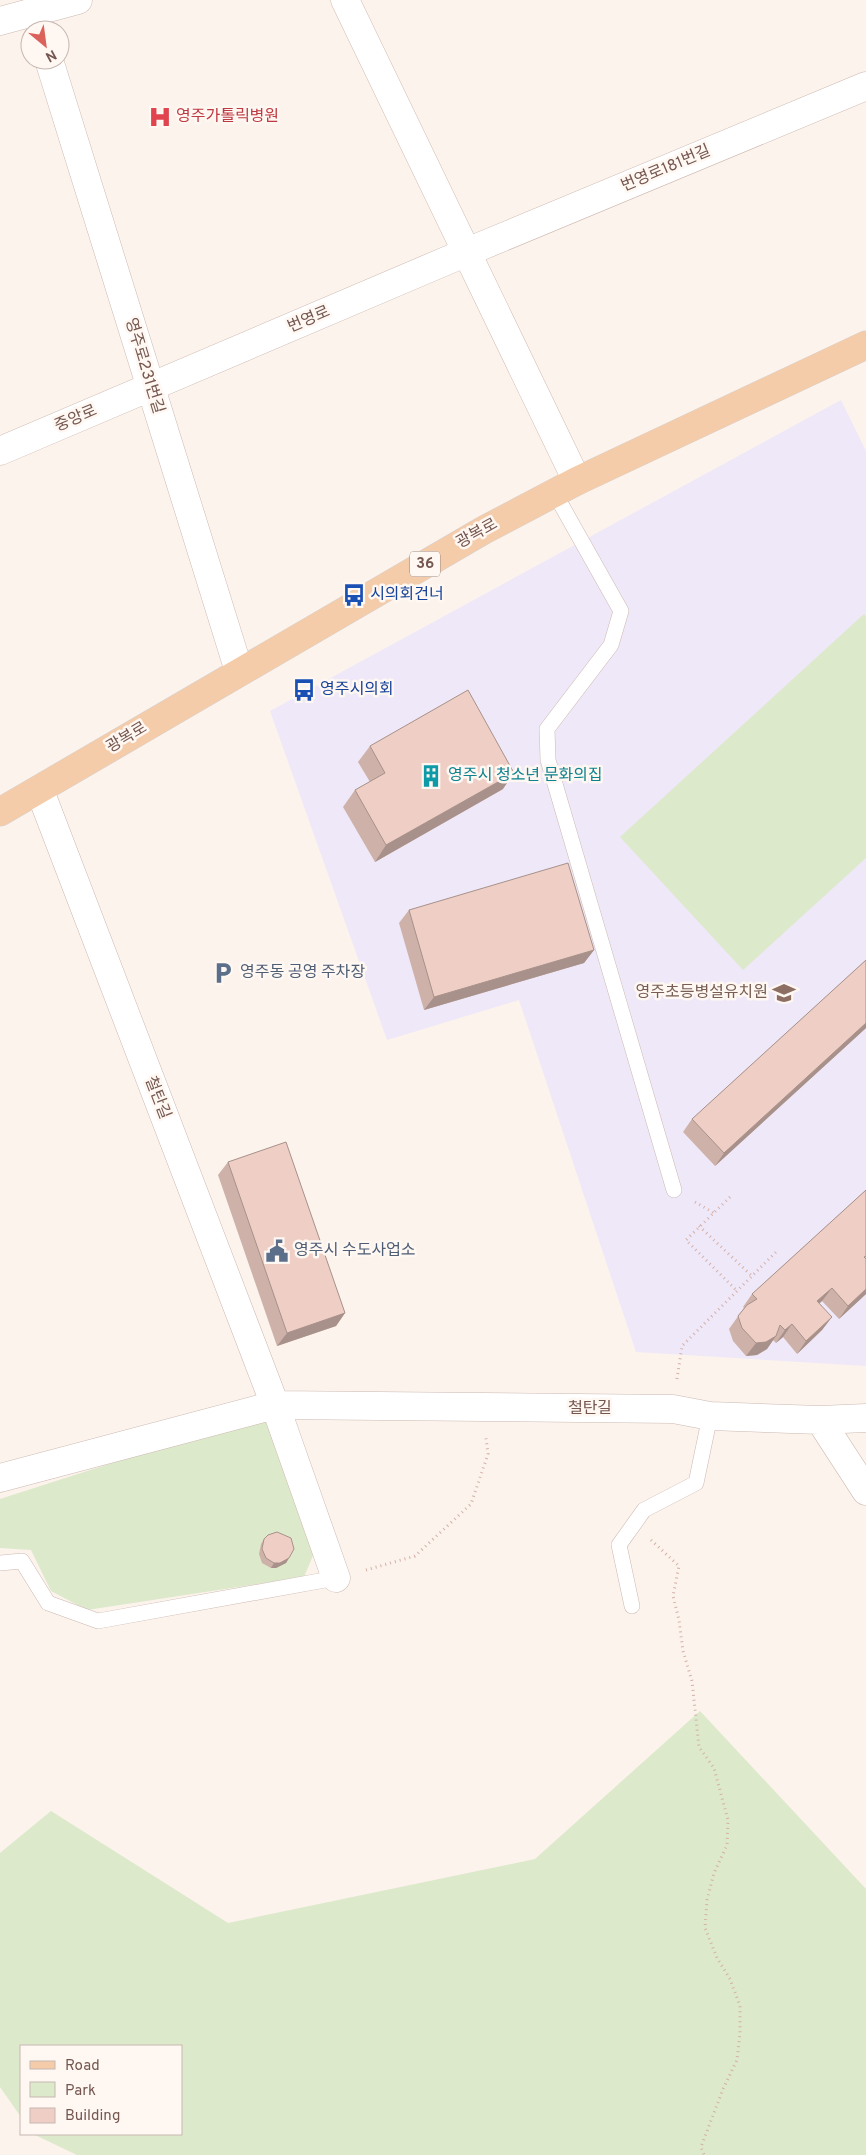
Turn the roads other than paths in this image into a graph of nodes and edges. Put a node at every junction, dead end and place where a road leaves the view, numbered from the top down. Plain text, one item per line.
1 (78, 0) edge
2 (345, 0) edge
3 (34, 14) edge
4 (0, 21) edge
5 (52, 70) edge
6 (866, 86) edge
7 (467, 252) junction
8 (866, 345) edge
9 (151, 388) junction
10 (0, 451) edge
11 (566, 487) junction
12 (239, 671) junction
13 (40, 790) junction
14 (0, 812) edge
15 (674, 1190) dead end
16 (276, 1405) junction
17 (710, 1416) junction
18 (866, 1418) edge
19 (820, 1420) junction
20 (0, 1478) edge
21 (866, 1491) edge
22 (0, 1563) edge
23 (336, 1578) joint
24 (632, 1606) dead end

1 - 3 street
2 - 7 street
3 - 4 street
5 - 9 street, 영주로231번길
6 - 7 street, 번영로181번길
7 - 9 street, 번영로
7 - 11 street
8 - 11 main road, 광복로 / 36
9 - 10 street, 중앙로
9 - 12 street, 영주로231번길
11 - 12 main road, 광복로 / 36
11 - 15 lane
12 - 13 main road, 광복로 / 36
13 - 14 main road, 광복로 / 36
13 - 16 street, 철탄길
16 - 17 street, 철탄길
16 - 20 street
16 - 23 street, 철탄길
17 - 19 street, 철탄길
17 - 24 lane
18 - 19 street, 철탄길
19 - 21 street
22 - 23 lane

